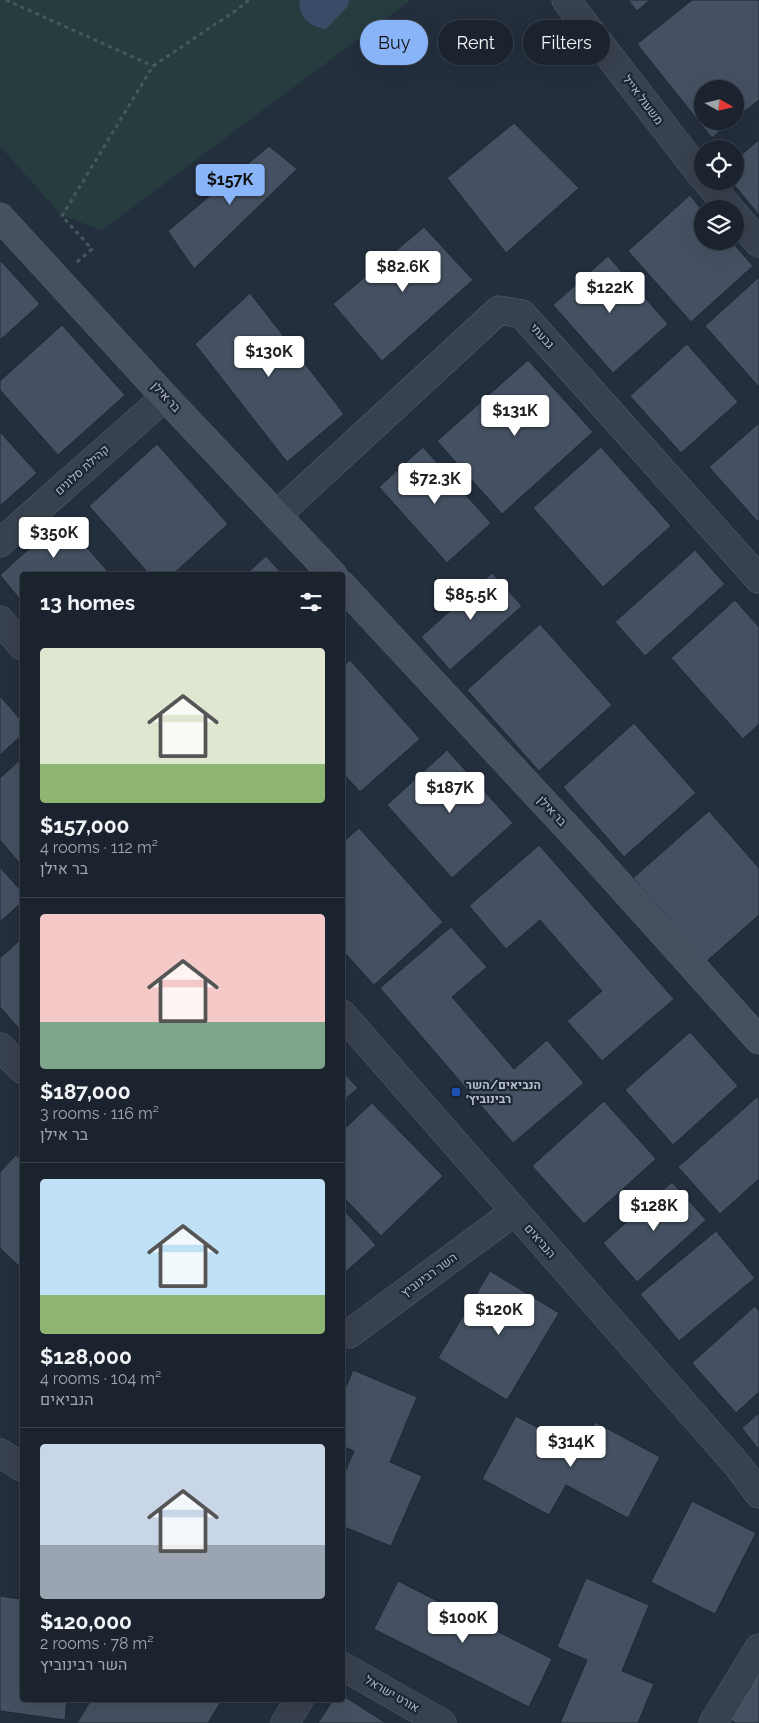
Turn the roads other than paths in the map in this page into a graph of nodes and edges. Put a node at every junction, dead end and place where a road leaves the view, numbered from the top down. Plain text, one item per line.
1 (566, 0) edge
2 (694, 166) edge
3 (714, 190) edge
4 (723, 200) edge
5 (0, 217) edge
6 (744, 226) edge
7 (759, 243) edge
8 (165, 397) junction
9 (278, 515) junction
10 (0, 544) edge
11 (331, 572) edge
12 (759, 579) edge
13 (345, 588) edge
14 (0, 620) edge
15 (20, 644) edge
16 (345, 1017) edge
17 (759, 1040) edge
18 (0, 1047) edge
19 (20, 1067) edge
20 (514, 1212) junction
21 (345, 1333) edge
22 (0, 1453) edge
23 (20, 1466) edge
24 (749, 1474) edge
25 (759, 1494) edge
26 (759, 1648) edge
27 (345, 1668) edge
28 (298, 1702) edge
29 (285, 1723) edge
30 (442, 1723) edge
31 (712, 1723) edge

1 - 2 street, משעול אייל
3 - 4 street
5 - 8 street, בר אילן
6 - 7 street
8 - 9 street, בר אילן
8 - 10 street, קהילת סלונים
9 - 11 street, בר אילן
9 - 12 street, גבעתי
13 - 17 street, בר אילן
14 - 15 street
16 - 20 street, הנביאים
18 - 19 street
20 - 21 street, השר רבינוביץ
20 - 24 street, הנביאים
22 - 23 street
24 - 25 street, הנביאים
26 - 31 street
27 - 30 street, אורט ישראל
28 - 29 street

